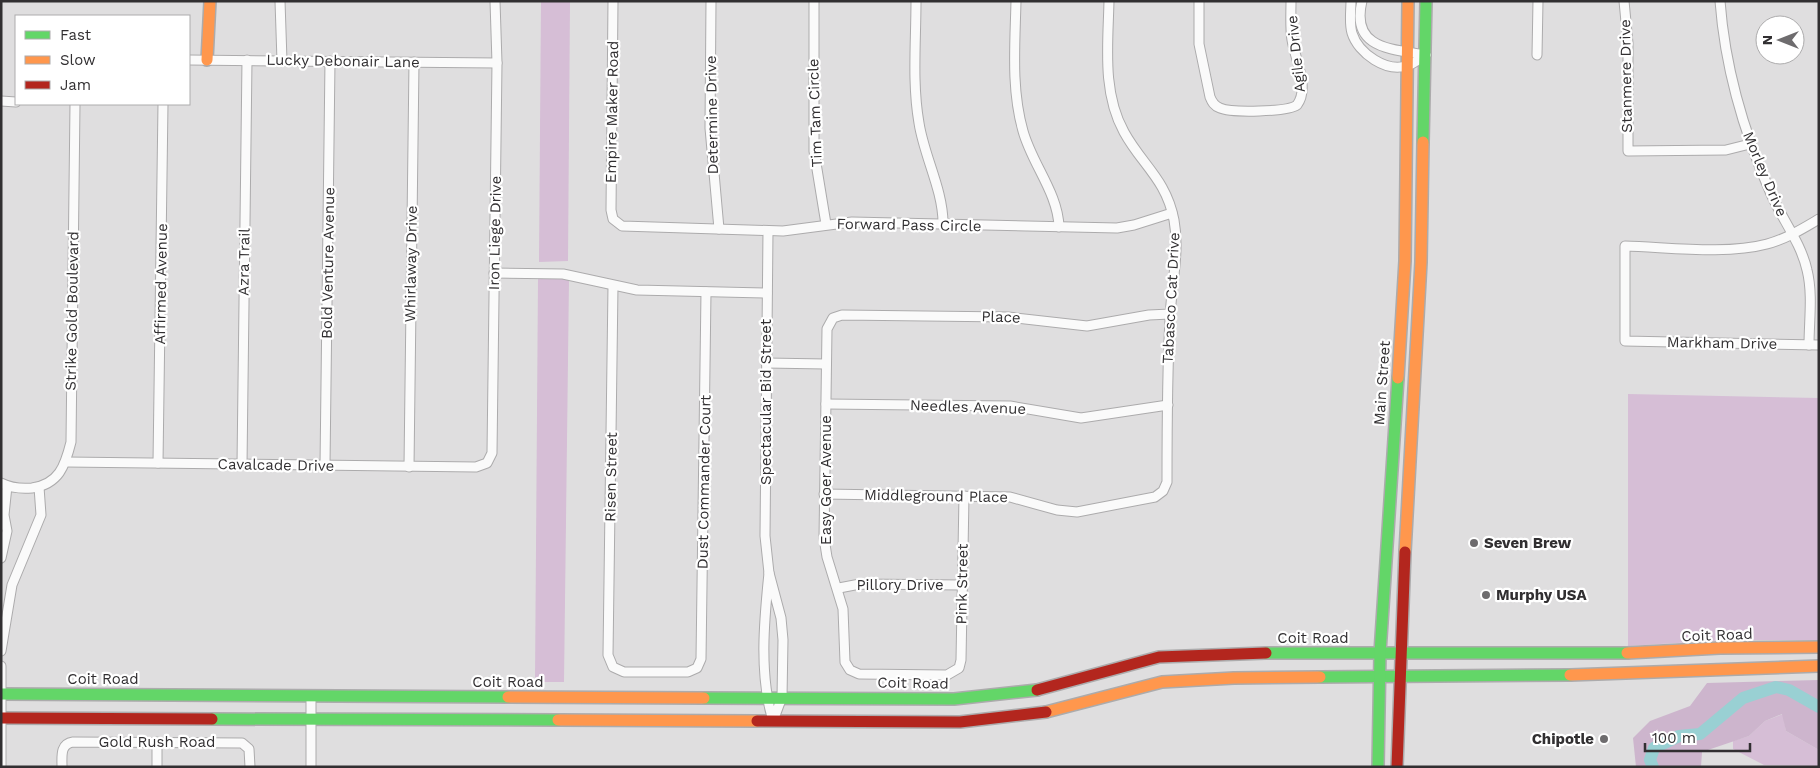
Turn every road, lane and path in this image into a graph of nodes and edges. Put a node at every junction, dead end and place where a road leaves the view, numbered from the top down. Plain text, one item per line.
1 (210, 1) edge
2 (280, 1) edge
3 (495, 1) edge
4 (613, 1) edge
5 (711, 1) edge
6 (814, 1) edge
7 (916, 1) edge
8 (1016, 1) edge
9 (1109, 1) edge
10 (1199, 1) edge
11 (1291, 1) edge
12 (1351, 1) edge
13 (1362, 1) edge
14 (1408, 1) edge
15 (1426, 1) edge
16 (1538, 1) edge
17 (1624, 1) edge
18 (1720, 1) edge
19 (1407, 51) junction
20 (1426, 55) junction
21 (1537, 55) dead end
22 (190, 60) edge
23 (207, 60) junction
24 (247, 60) junction
25 (282, 61) junction
26 (330, 61) junction
27 (414, 62) junction
28 (497, 63) junction
29 (1407, 66) junction
30 (1, 101) edge
31 (15, 102) edge
32 (75, 105) edge
33 (163, 105) edge
34 (1750, 144) junction
35 (1172, 213) junction
36 (1819, 219) edge
37 (616, 222) joint
38 (943, 223) junction
39 (826, 224) junction
40 (1059, 227) junction
41 (719, 229) junction
42 (768, 231) junction
43 (1792, 235) junction
44 (1405, 261) junction
45 (1421, 262) junction
46 (494, 273) junction
47 (613, 286) junction
48 (706, 292) junction
49 (767, 293) junction
50 (1170, 314) junction
51 (832, 319) joint
52 (1814, 345) edge
53 (766, 363) junction
54 (826, 364) junction
55 (826, 404) junction
56 (1168, 405) junction
57 (1412, 452) junction
58 (1392, 453) junction
59 (66, 462) junction
60 (158, 463) junction
61 (242, 464) junction
62 (486, 464) joint
63 (325, 466) junction
64 (409, 467) junction
65 (4, 485) edge
66 (39, 487) junction
67 (1163, 492) joint
68 (824, 494) junction
69 (964, 496) junction
70 (1, 558) edge
71 (769, 573) junction
72 (962, 586) junction
73 (839, 588) junction
74 (1819, 648) edge
75 (1, 651) edge
76 (1400, 652) junction
77 (1380, 653) junction
78 (1561, 654) junction
79 (1, 666) edge
80 (1819, 666) edge
81 (695, 669) joint
82 (849, 669) joint
83 (1380, 676) junction
84 (1561, 676) junction
85 (1399, 677) junction
86 (2, 694) edge
87 (311, 696) junction
88 (782, 696) junction
89 (766, 697) junction
90 (2, 718) edge
91 (312, 720) junction
92 (773, 721) junction
93 (157, 742) junction
94 (1, 767) edge
95 (62, 767) edge
96 (157, 767) edge
97 (250, 767) edge
98 (311, 767) edge
99 (1378, 767) edge
100 (1397, 767) edge

1 - 23 main road
2 - 25 street
3 - 28 street, Iron Liege Drive
4 - 37 street, Empire Maker Road
5 - 41 street, Determine Drive
6 - 39 street, Tim Tam Circle
7 - 38 street
8 - 40 street
9 - 35 street, Tabasco Cat Drive
10 - 11 street, Agile Drive
12 - 29 street
13 - 19 street
14 - 19 main road, Main Street
15 - 20 main road
16 - 21 street
17 - 34 street, Stanmere Drive
18 - 34 street, Morley Drive
19 - 20 street
19 - 29 main road, Main Street
20 - 29 street
20 - 45 main road
22 - 23 street, Lucky Debonair Lane
23 - 24 street, Lucky Debonair Lane
24 - 25 street, Lucky Debonair Lane
24 - 61 street, Azra Trail
25 - 26 street, Lucky Debonair Lane
26 - 27 street, Lucky Debonair Lane
26 - 63 street, Bold Venture Avenue
27 - 28 street, Lucky Debonair Lane
27 - 64 street, Whirlaway Drive
28 - 46 street, Iron Liege Drive
29 - 44 main road, Main Street
30 - 31 street
32 - 59 street, Strike Gold Boulevard
33 - 60 street, Affirmed Avenue
34 - 43 street, Morley Drive
35 - 40 street, Forward Pass Circle
35 - 50 street, Tabasco Cat Drive
36 - 43 street
37 - 41 street, Forward Pass Circle
38 - 39 street, Forward Pass Circle
38 - 40 street, Forward Pass Circle
39 - 42 street, Forward Pass Circle
41 - 42 street, Forward Pass Circle
42 - 49 street, Spectacular Bid Street
43 - 52 street, Morley Drive
43 - 52 street, Markham Drive
44 - 45 main road
44 - 58 main road, Main Street
45 - 57 main road
46 - 47 street
46 - 62 street, Iron Liege Drive
47 - 48 street
47 - 81 street, Risen Street
48 - 49 street
48 - 81 street, Dust Commander Court
49 - 53 street, Spectacular Bid Street
50 - 51 street, Place
50 - 56 street, Tabasco Cat Drive
51 - 54 street, Easy Goer Avenue
53 - 54 street
53 - 71 street, Spectacular Bid Street
54 - 55 street, Easy Goer Avenue
55 - 56 street, Needles Avenue
55 - 68 street, Easy Goer Avenue
56 - 67 street, Tabasco Cat Drive
57 - 58 main road
57 - 76 main road
58 - 77 main road, Main Street
59 - 60 street, Cavalcade Drive
59 - 66 street, Strike Gold Boulevard
60 - 61 street, Cavalcade Drive
61 - 63 street, Cavalcade Drive
62 - 64 street, Cavalcade Drive
63 - 64 street, Cavalcade Drive
65 - 66 street, Strike Gold Boulevard
65 - 70 street
66 - 75 street
67 - 69 street, Middleground Place
68 - 69 street, Middleground Place
68 - 73 street, Easy Goer Avenue
69 - 72 street, Pink Street
71 - 88 street, Spectacular Bid Street
71 - 89 street, Spectacular Bid Street
72 - 73 street, Pillory Drive
72 - 82 street, Pink Street
73 - 82 street, Easy Goer Avenue
74 - 78 main road, Coit Road
76 - 77 main road, Coit Road
76 - 78 main road, Coit Road
76 - 85 main road
77 - 83 main road, Main Street
77 - 88 main road, Coit Road
78 - 84 main road
79 - 86 street
80 - 84 main road
83 - 85 main road
83 - 92 main road
83 - 99 main road, Main Street
84 - 85 main road
85 - 100 main road
86 - 87 main road, Coit Road
86 - 90 street
87 - 89 main road, Coit Road
87 - 91 street
88 - 89 main road, Coit Road
88 - 92 street, Spectacular Bid Street
89 - 92 street, Spectacular Bid Street
90 - 91 main road
90 - 94 street
91 - 92 main road
91 - 98 street
93 - 95 street, Gold Rush Road
93 - 96 street
93 - 97 street, Gold Rush Road

